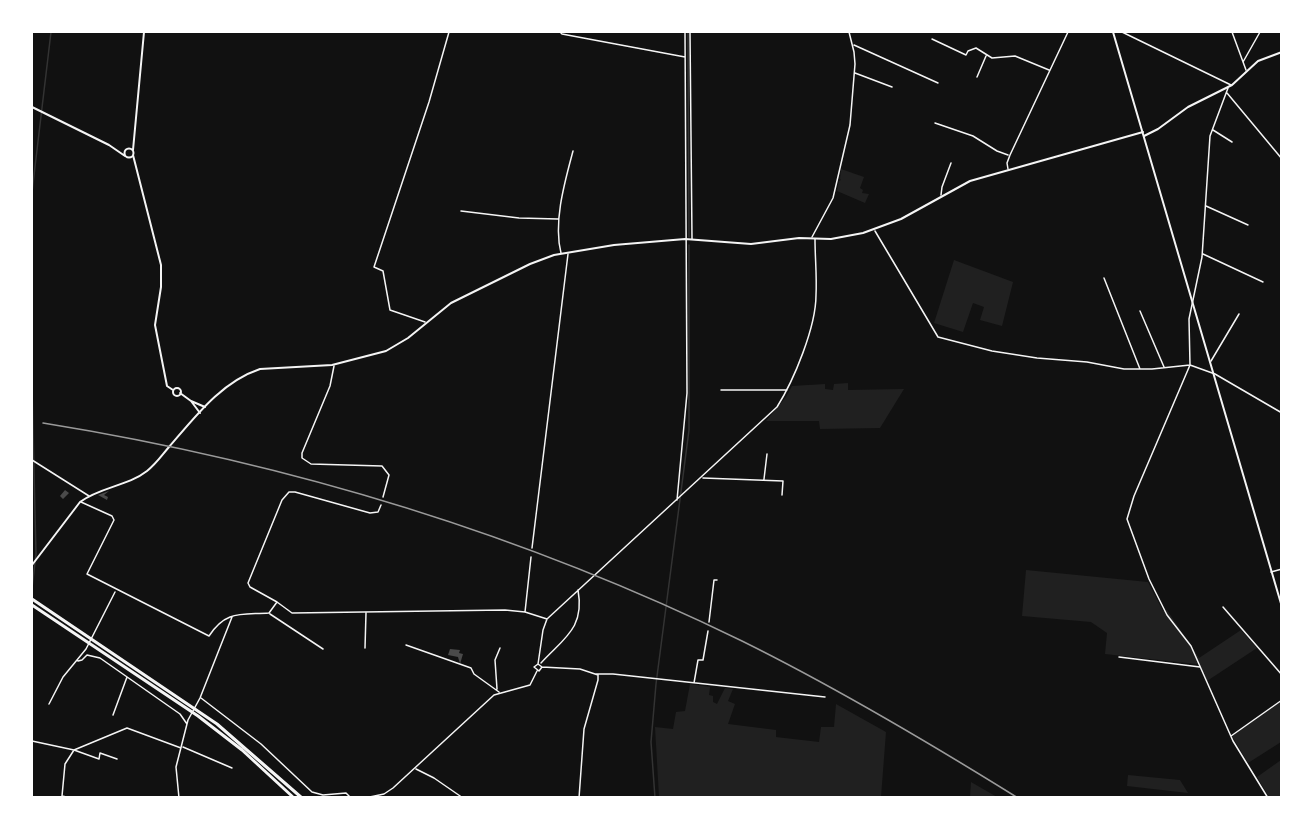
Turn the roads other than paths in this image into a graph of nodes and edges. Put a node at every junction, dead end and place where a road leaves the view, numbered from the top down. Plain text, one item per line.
1 (144, 32) edge
2 (449, 32) edge
3 (560, 32) edge
4 (685, 32) edge
5 (690, 32) edge
6 (849, 32) edge
7 (1068, 32) edge
8 (1113, 32) edge
9 (1122, 32) edge
10 (1232, 32) edge
11 (1260, 32) edge
12 (932, 39) dead end
13 (853, 44) junction
14 (1281, 52) edge
15 (986, 55) junction
16 (686, 57) junction
17 (1243, 63) junction
18 (1050, 70) junction
19 (1247, 71) junction
20 (854, 73) junction
21 (977, 77) dead end
22 (938, 84) dead end
23 (1230, 86) junction
24 (892, 87) dead end
25 (1227, 92) junction
26 (32, 107) edge
27 (935, 123) dead end
28 (1212, 129) junction
29 (1144, 134) junction
30 (134, 139) junction
31 (1232, 142) dead end
32 (117, 150) junction
33 (126, 150) junction
34 (133, 150) junction
35 (573, 151) dead end
36 (133, 155) junction
37 (1010, 155) junction
38 (126, 157) junction
39 (1281, 159) edge
40 (951, 163) dead end
41 (135, 169) junction
42 (1009, 170) junction
43 (941, 196) junction
44 (1205, 206) junction
45 (461, 211) dead end
46 (559, 219) junction
47 (1248, 225) dead end
48 (874, 230) junction
49 (813, 238) junction
50 (687, 239) junction
51 (692, 240) junction
52 (568, 253) junction
53 (1203, 253) junction
54 (561, 254) junction
55 (1104, 278) dead end
56 (1263, 282) dead end
57 (1193, 299) junction
58 (1140, 311) dead end
59 (1239, 314) dead end
60 (426, 322) junction
61 (1211, 361) junction
62 (334, 365) junction
63 (1190, 365) junction
64 (1165, 368) junction
65 (1141, 370) junction
66 (1215, 374) junction
67 (721, 390) dead end
68 (788, 390) junction
69 (191, 401) junction
70 (205, 407) junction
71 (200, 413) junction
72 (1281, 413) edge
73 (767, 454) dead end
74 (34, 462) edge
75 (702, 477) junction
76 (764, 480) junction
77 (782, 495) dead end
78 (90, 496) junction
79 (383, 497) dead end
80 (678, 500) junction
81 (81, 502) junction
82 (381, 505) dead end
83 (532, 548) dead end
84 (531, 557) dead end
85 (32, 565) edge
86 (1281, 569) edge
87 (1271, 572) junction
88 (717, 580) dead end
89 (116, 590) junction
90 (578, 590) junction
91 (32, 599) edge
92 (276, 603) junction
93 (32, 605) edge
94 (1223, 607) dead end
95 (1281, 607) edge
96 (366, 612) junction
97 (525, 612) junction
98 (270, 613) junction
99 (232, 616) junction
100 (547, 619) junction
101 (710, 622) dead end
102 (708, 631) dead end
103 (406, 645) dead end
104 (365, 648) dead end
105 (500, 648) dead end
106 (323, 649) dead end
107 (1119, 657) dead end
108 (78, 661) junction
109 (539, 664) junction
110 (542, 667) junction
111 (1201, 667) junction
112 (537, 671) junction
113 (595, 674) junction
114 (1281, 675) edge
115 (128, 676) junction
116 (694, 684) junction
117 (497, 690) junction
118 (499, 693) junction
119 (825, 697) dead end
120 (200, 698) junction
121 (1281, 700) edge
122 (49, 704) dead end
123 (113, 715) dead end
124 (187, 724) junction
125 (1231, 736) junction
126 (32, 741) edge
127 (182, 747) junction
128 (74, 750) junction
129 (117, 759) dead end
130 (232, 768) dead end
131 (416, 769) junction
132 (62, 797) edge
133 (71, 798) edge
134 (179, 798) edge
135 (294, 798) edge
136 (302, 798) edge
137 (351, 798) edge
138 (365, 798) edge
139 (463, 798) edge
140 (579, 798) edge
141 (1268, 798) edge

1 - 30 street
2 - 60 street
3 - 16 street
4 - 16 street
5 - 51 street
6 - 13 street
7 - 18 street
8 - 29 street
9 - 23 street
10 - 17 street
11 - 17 street
12 - 15 street
13 - 20 street
13 - 22 street
14 - 19 street
15 - 18 street
15 - 21 street
16 - 50 street
17 - 19 street
18 - 37 street
19 - 23 street
20 - 24 street
20 - 49 street
23 - 25 street
23 - 29 street
25 - 28 street
25 - 39 street
26 - 32 street
27 - 37 street
28 - 31 street
28 - 44 street
29 - 42 street
29 - 57 street
30 - 33 street
30 - 34 street
32 - 33 street
32 - 38 street
33 - 34 street
33 - 38 street
34 - 36 street
35 - 46 street
36 - 38 street
36 - 41 street
37 - 42 street
38 - 41 street
40 - 43 street
41 - 69 street
42 - 43 street
43 - 48 street
44 - 47 street
44 - 53 street
45 - 46 street
46 - 54 street
48 - 49 street
48 - 65 street
49 - 51 street
49 - 68 street
50 - 51 street
50 - 52 street
50 - 80 street
52 - 54 street
52 - 83 street
53 - 56 street
53 - 57 street
54 - 60 street
55 - 65 street
57 - 61 street
57 - 63 street
58 - 64 street
59 - 61 street
60 - 62 street
61 - 66 street
62 - 70 street
62 - 79 street
63 - 64 street
63 - 66 street
63 - 111 street
64 - 65 street
66 - 72 street
66 - 87 street
67 - 68 street
68 - 75 street
69 - 70 street
69 - 71 street
70 - 71 street
71 - 78 street
73 - 76 street
74 - 78 street
75 - 76 street
75 - 80 street
76 - 77 street
78 - 81 street
80 - 90 street
81 - 85 street
81 - 89 street
82 - 92 street
84 - 97 street
86 - 87 street
87 - 95 street
88 - 101 street
89 - 99 street
89 - 108 street
90 - 100 street
90 - 109 street
91 - 136 highway
92 - 96 street
92 - 98 street
93 - 135 highway
94 - 114 street
96 - 97 street
96 - 104 street
97 - 100 street
98 - 99 street
98 - 106 street
99 - 120 street
100 - 109 street
102 - 116 street
103 - 117 street
105 - 117 street
107 - 111 street
108 - 115 street
108 - 122 street
109 - 110 street
109 - 112 street
110 - 112 street
110 - 113 street
111 - 125 street
112 - 118 street
113 - 116 street
113 - 140 street
115 - 123 street
115 - 124 street
116 - 119 street
117 - 118 street
118 - 131 street
120 - 124 street
120 - 137 street
121 - 125 street
124 - 127 street
125 - 141 street
126 - 128 street
127 - 128 street
127 - 130 street
127 - 134 street
128 - 129 street
128 - 132 street
131 - 138 street
131 - 139 street
132 - 133 street

